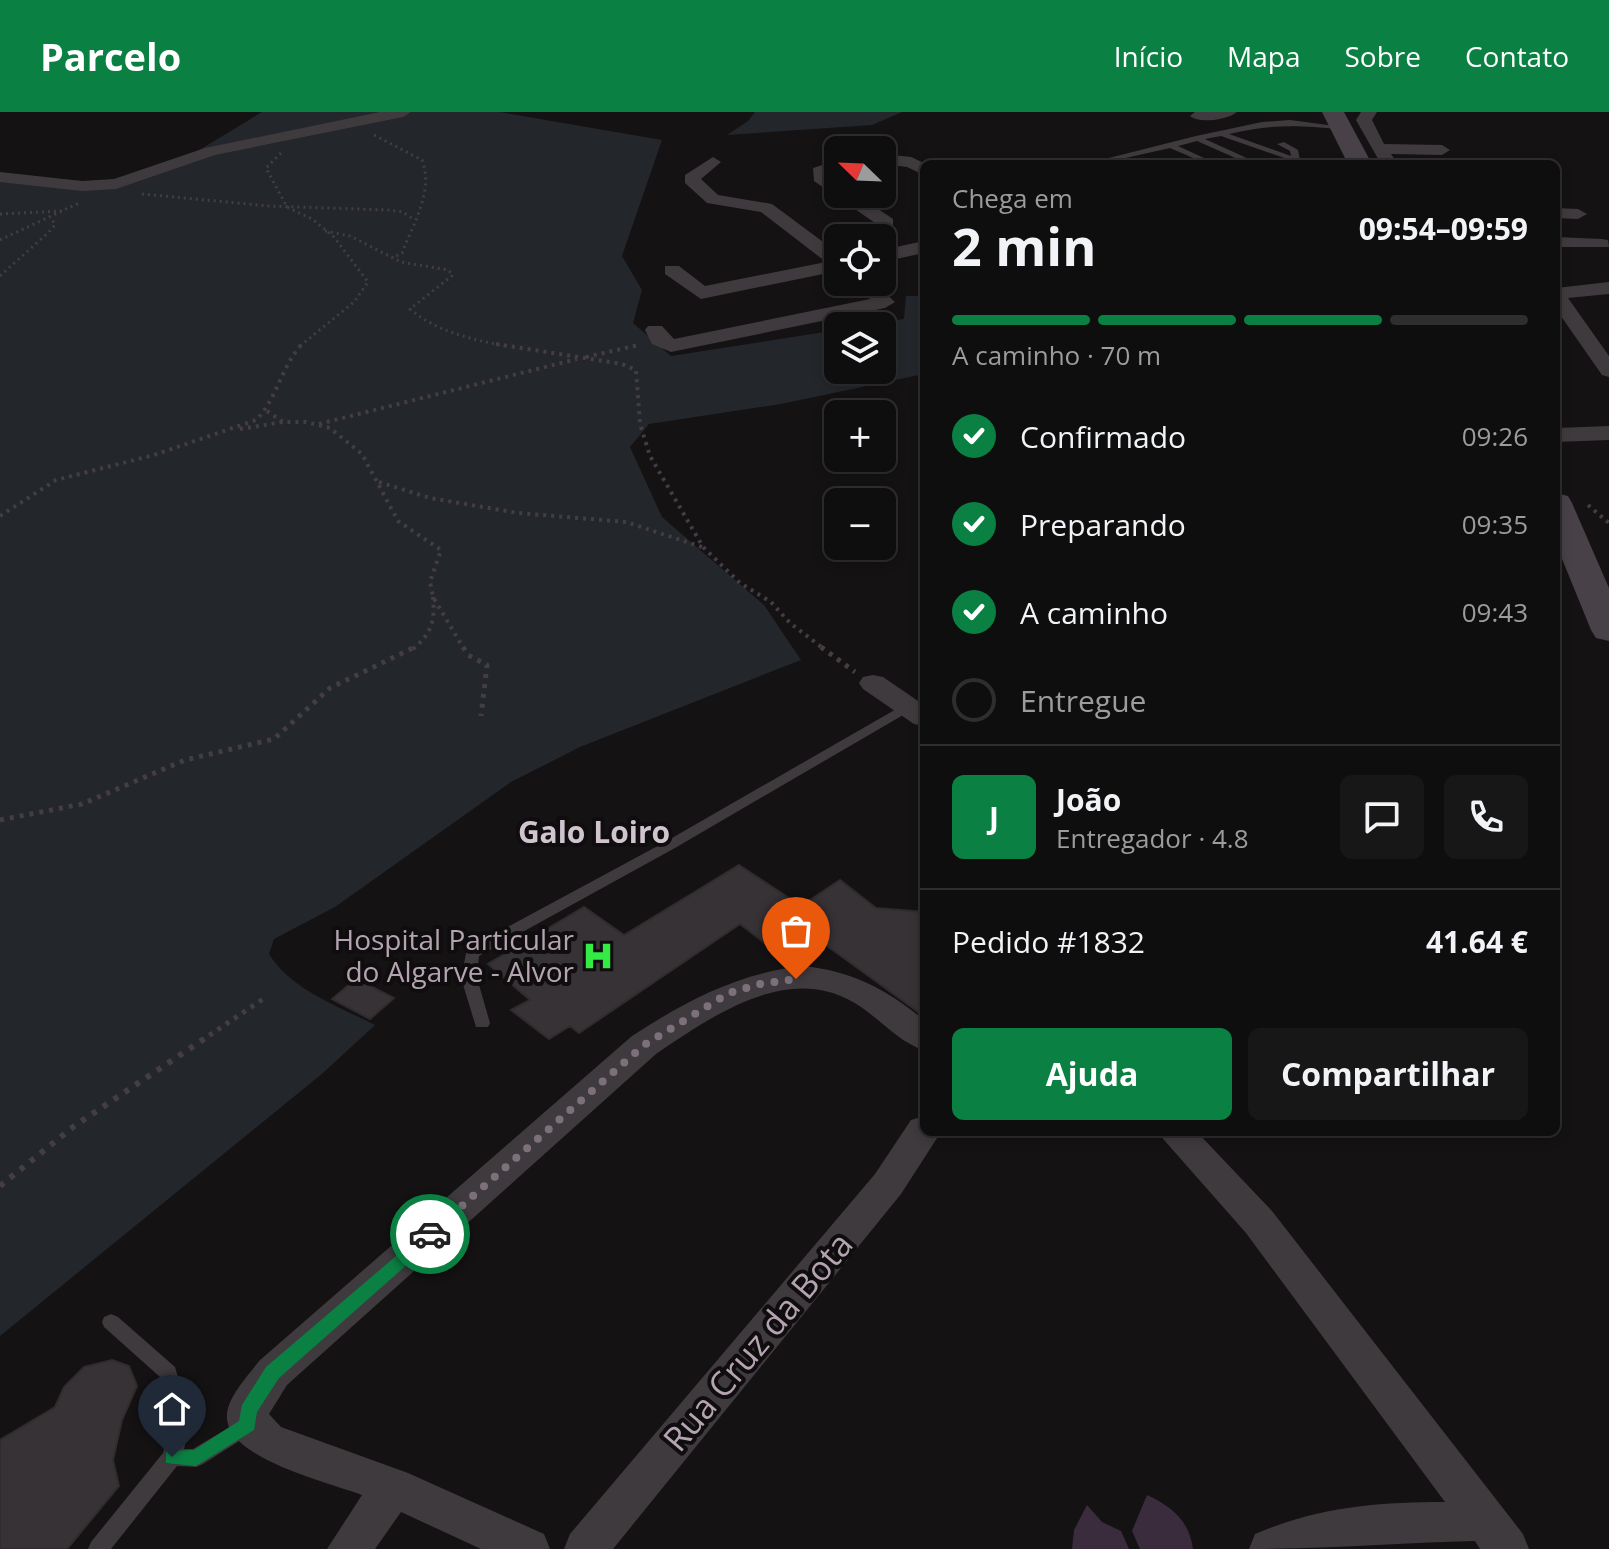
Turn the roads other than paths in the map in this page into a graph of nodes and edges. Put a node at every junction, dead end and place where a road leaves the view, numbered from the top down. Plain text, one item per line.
1 (403, 112) edge
2 (1229, 112) edge
3 (1369, 112) edge
4 (1198, 116) dead end
5 (1336, 119) edge
6 (1220, 133) junction
7 (1196, 138) junction
8 (1281, 144) dead end
9 (1169, 145) junction
10 (1442, 150) dead end
11 (1369, 156) edge
12 (896, 160) edge
13 (1106, 160) edge
14 (1204, 160) edge
15 (1247, 160) edge
16 (713, 162) dead end
17 (920, 168) edge
18 (0, 177) edge
19 (865, 208) edge
20 (1560, 213) edge
21 (1578, 214) dead end
22 (887, 223) dead end
23 (1560, 242) edge
24 (1602, 244) dead end
25 (920, 248) edge
26 (824, 252) edge
27 (896, 253) edge
28 (824, 261) edge
29 (824, 262) edge
30 (672, 270) dead end
31 (715, 275) dead end
32 (1609, 288) edge
33 (1560, 294) edge
34 (878, 296) edge
35 (1560, 300) edge
36 (657, 335) road end
37 (1609, 371) edge
38 (1609, 433) edge
39 (1560, 435) edge
40 (1560, 511) edge
41 (1601, 594) edge
42 (1609, 630) edge
43 (873, 683) road end
44 (915, 713) edge
45 (482, 1023) dead end
46 (920, 1035) edge
47 (920, 1136) edge
48 (1179, 1136) edge
49 (111, 1322) dead end
50 (248, 1425) junction
51 (172, 1457) junction
52 (393, 1487) junction
53 (1495, 1535) edge
54 (98, 1549) edge
55 (349, 1549) edge
56 (528, 1549) edge
57 (586, 1549) edge
58 (1271, 1549) edge

1 - 18 street
2 - 4 street
3 - 11 street
5 - 6 lane
5 - 11 street
6 - 7 lane
6 - 8 lane
7 - 9 lane
7 - 15 lane
9 - 13 lane
9 - 14 lane
10 - 11 street
12 - 17 street
16 - 26 street
19 - 22 street
20 - 21 street
23 - 24 street
25 - 27 street
28 - 31 street
29 - 30 street
32 - 33 street
34 - 36 street
35 - 37 street
38 - 39 street
40 - 41 street
41 - 42 street
43 - 44 street
44 - 45 lane
46 - 50 street
47 - 57 street, Rua Cruz da Bota
48 - 53 street
49 - 51 lane
50 - 51 lane
50 - 52 street
51 - 54 lane
52 - 55 street
52 - 56 street
53 - 58 street

